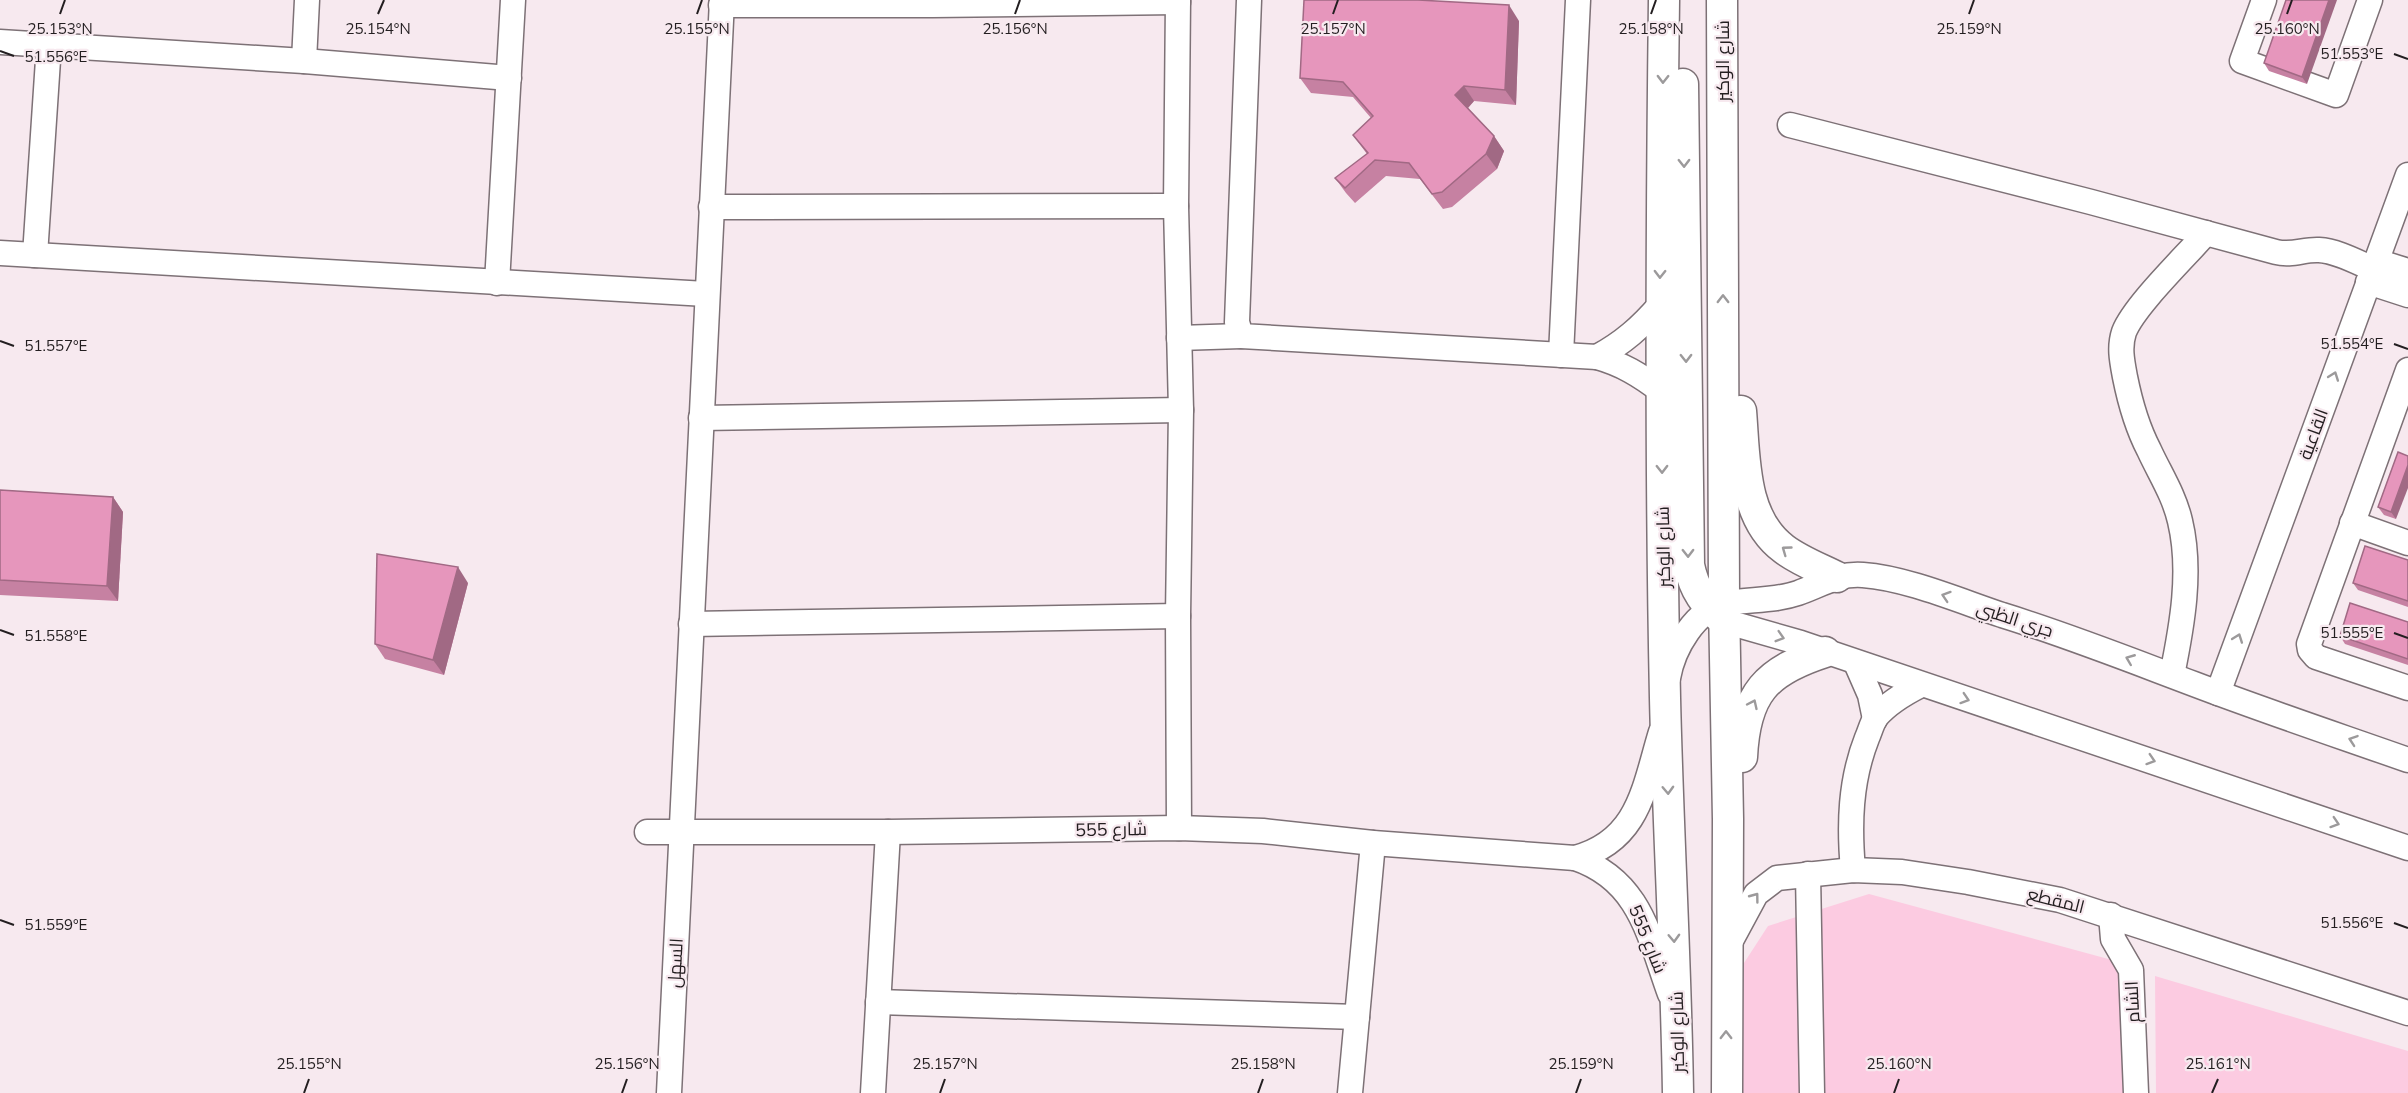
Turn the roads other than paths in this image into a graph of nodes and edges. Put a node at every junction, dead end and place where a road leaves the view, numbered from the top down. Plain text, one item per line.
1 (307, 0) edge
2 (513, 0) edge
3 (1249, 0) edge
4 (1578, 0) edge
5 (1664, 0) edge
6 (1682, 0) edge
7 (1722, 0) edge
8 (2264, 0) edge
9 (2370, 0) edge
10 (1178, 1) edge
11 (721, 2) edge
12 (933, 3) edge
13 (0, 42) edge
14 (49, 45) junction
15 (304, 62) junction
16 (509, 78) junction
17 (1790, 125) dead end
18 (2408, 175) edge
19 (1176, 206) junction
20 (711, 207) junction
21 (2206, 234) junction
22 (0, 254) edge
23 (35, 255) junction
24 (2373, 270) junction
25 (2408, 272) edge
26 (497, 283) junction
27 (706, 294) junction
28 (2408, 295) edge
29 (1660, 305) junction
30 (1240, 336) junction
31 (1179, 338) junction
32 (1561, 355) junction
33 (1597, 357) junction
34 (1723, 357) junction
35 (2408, 370) edge
36 (1661, 391) junction
37 (1181, 410) junction
38 (700, 418) junction
39 (2352, 523) junction
40 (2408, 543) edge
41 (1837, 577) junction
42 (1720, 612) junction
43 (1178, 616) junction
44 (691, 624) junction
45 (1825, 652) junction
46 (1856, 663) junction
47 (2172, 675) junction
48 (1921, 685) junction
49 (2408, 688) edge
50 (2218, 693) junction
51 (1665, 707) junction
52 (1875, 719) junction
53 (2408, 760) edge
54 (1728, 819) junction
55 (1179, 828) junction
56 (647, 832) dead end
57 (888, 832) junction
58 (681, 833) junction
59 (1373, 843) junction
60 (2408, 848) edge
61 (1575, 858) junction
62 (1853, 870) junction
63 (1808, 874) junction
64 (2111, 915) junction
65 (1727, 948) junction
66 (878, 1002) junction
67 (2408, 1013) edge
68 (1677, 1014) junction
69 (1357, 1017) junction
70 (669, 1093) edge
71 (873, 1093) edge
72 (1350, 1093) edge
73 (1678, 1093) edge
74 (1726, 1093) edge
75 (1812, 1093) edge
76 (2136, 1093) edge

1 - 15 street
2 - 16 street
3 - 30 street
4 - 32 street
5 -> 29 main road, شارع الوكير
6 -> 42 main road
34 -> 7 main road, شارع الوكير
8 - 9 street
10 - 12 street
10 - 19 street
11 - 12 street
11 - 20 street, السهل
13 - 14 street
14 - 15 street
14 - 23 street
15 - 16 street
16 - 26 street
17 - 21 street
18 - 24 street, القاعية
19 - 20 street
19 - 31 street
20 - 27 street, السهل
21 - 24 street
21 - 47 street
22 - 23 street
23 - 26 street
24 - 25 street
24 - 28 street
50 -> 24 street, القاعية
26 - 27 street
27 - 38 street, السهل
29 - 33 street
29 - 36 main road, شارع الوكير
30 - 31 street
30 - 32 street
31 - 37 street
32 - 33 street
33 - 36 street
41 -> 34 main road
34 - 42 main road, شارع الوكير
35 - 39 street
36 -> 51 main road, شارع الوكير
37 - 38 street
37 - 43 street
38 - 44 street, السهل
39 - 40 street
39 - 49 street
41 - 42 street, جري الظبي
47 -> 41 street, جري الظبي
42 -> 45 street
42 - 51 street
42 - 54 main road, شارع الوكير
43 - 44 street
43 - 55 street
44 - 58 street, السهل
45 - 46 street
54 -> 45 main road
46 - 48 street
46 - 52 street
47 - 50 street, جري الظبي
48 - 52 street
48 -> 60 street
53 -> 50 street, جري الظبي
51 - 61 street, شارع 555
51 -> 68 main road, شارع الوكير
52 - 62 street
54 - 65 main road, شارع الوكير
55 - 57 street, شارع 555
55 - 59 street, شارع 555
56 - 58 street, شارع 555
57 - 58 street, شارع 555
57 - 66 street
58 - 70 street, السهل
59 - 61 street, شارع 555
59 - 69 street
61 - 68 street, شارع 555
62 - 63 street, المقطع
62 - 64 street, المقطع
65 -> 63 street, المقطع
63 - 75 street
64 - 67 street, المقطع
64 - 76 street, الشام
74 -> 65 main road, شارع الوكير
66 - 69 street
66 - 71 street
68 - 73 main road, شارع الوكير
69 - 72 street

